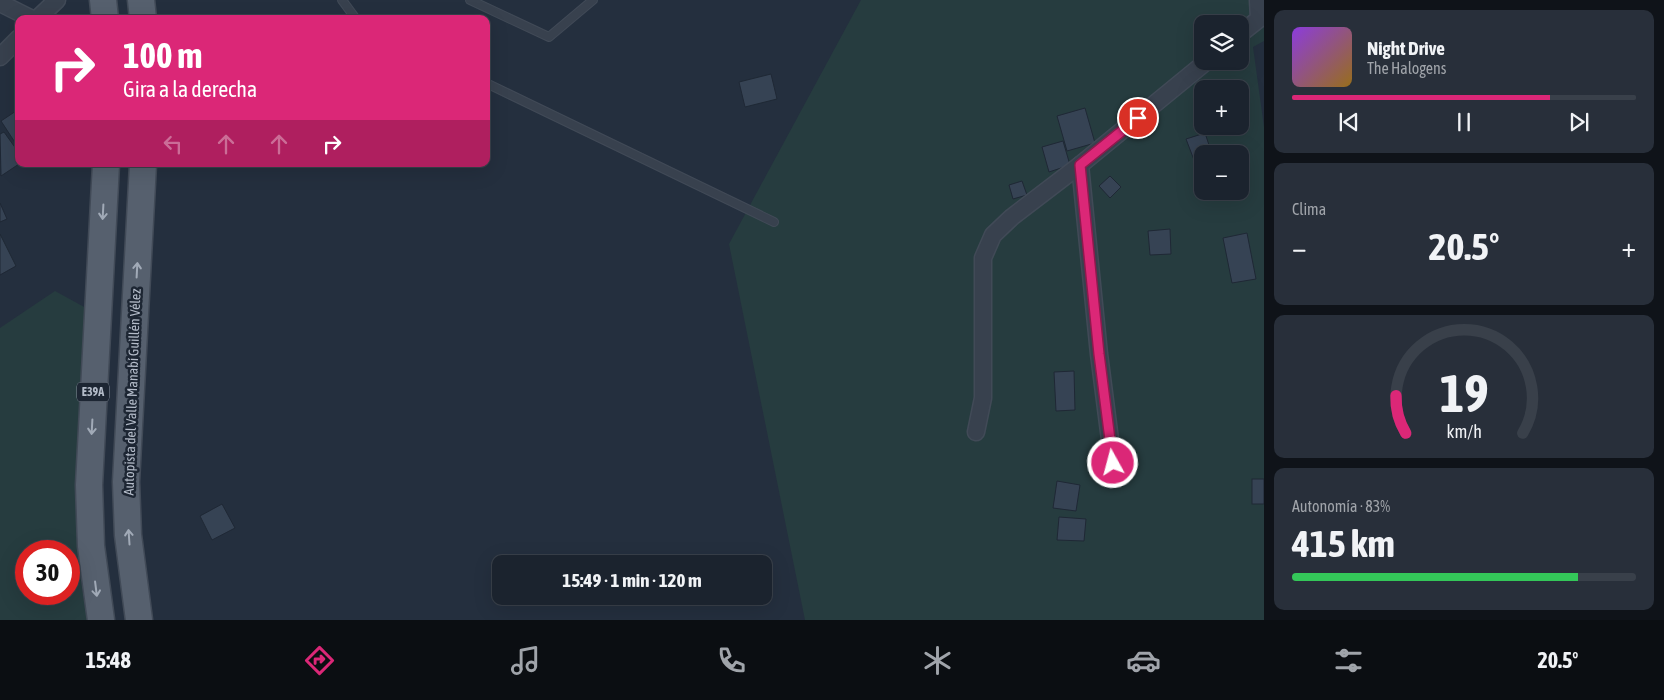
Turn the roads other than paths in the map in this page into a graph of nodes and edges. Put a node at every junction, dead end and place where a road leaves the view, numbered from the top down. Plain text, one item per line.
1 (57, 0) edge
2 (103, 0) edge
3 (141, 0) edge
4 (342, 0) edge
5 (470, 0) edge
6 (593, 0) edge
7 (1258, 0) edge
8 (0, 3) edge
9 (24, 15) edge
10 (41, 15) edge
11 (105, 15) edge
12 (143, 15) edge
13 (353, 15) edge
14 (1262, 21) edge
15 (1249, 29) edge
16 (15, 42) edge
17 (0, 56) edge
18 (1196, 70) edge
19 (490, 85) edge
20 (1080, 165) junction
21 (106, 167) edge
22 (142, 167) edge
23 (774, 222) dead end
24 (976, 432) dead end
25 (1113, 463) dead end
26 (101, 620) edge
27 (139, 620) edge

1 - 10 street
2 - 11 main road
3 - 12 main road
4 - 13 lane
5 - 6 lane
7 - 14 street
8 - 9 street
14 - 15 street
16 - 17 street
18 - 20 street
19 - 23 lane
20 - 24 street
20 - 25 street
21 -> 26 main road, E39A
27 -> 22 main road, Autopista del Valle Manabí Guillén Vélez

